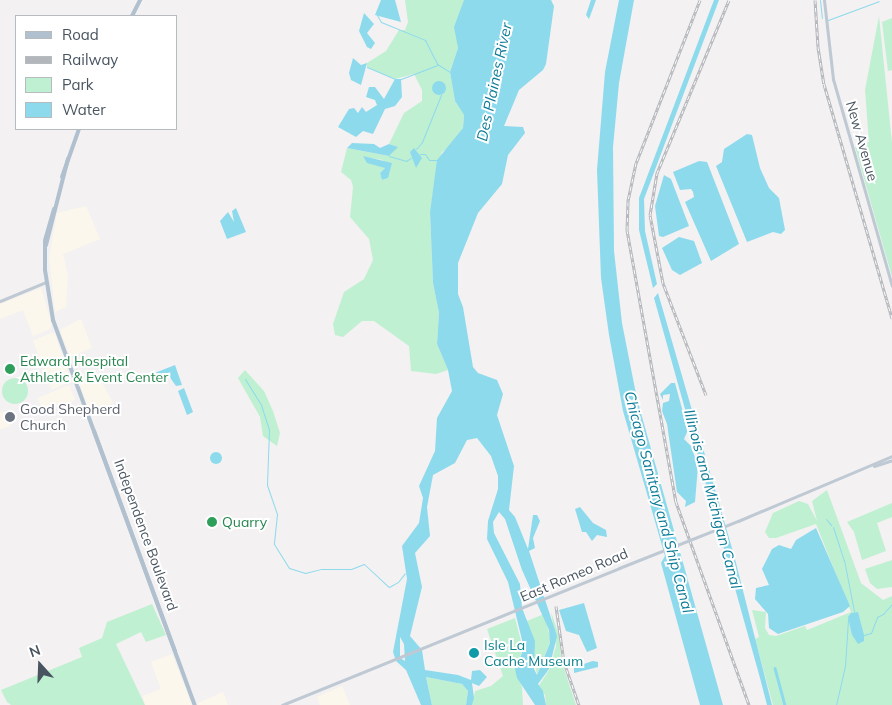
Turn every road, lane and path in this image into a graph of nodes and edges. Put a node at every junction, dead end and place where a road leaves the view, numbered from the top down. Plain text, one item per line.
1 (140, 0) edge
2 (824, 0) edge
3 (132, 15) edge
4 (79, 130) edge
5 (46, 282) junction
6 (892, 286) edge
7 (0, 301) edge
8 (892, 456) edge
9 (892, 460) edge
10 (874, 466) junction
11 (195, 705) edge
12 (282, 705) edge

1 - 3 main road
2 - 6 main road, New Avenue
4 - 5 main road, Independence Boulevard
5 - 7 main road
5 - 11 main road, Independence Boulevard
8 - 10 main road, East Romeo Road
9 - 10 main road, East Romeo Road
10 - 12 main road, East Romeo Road, bridge

